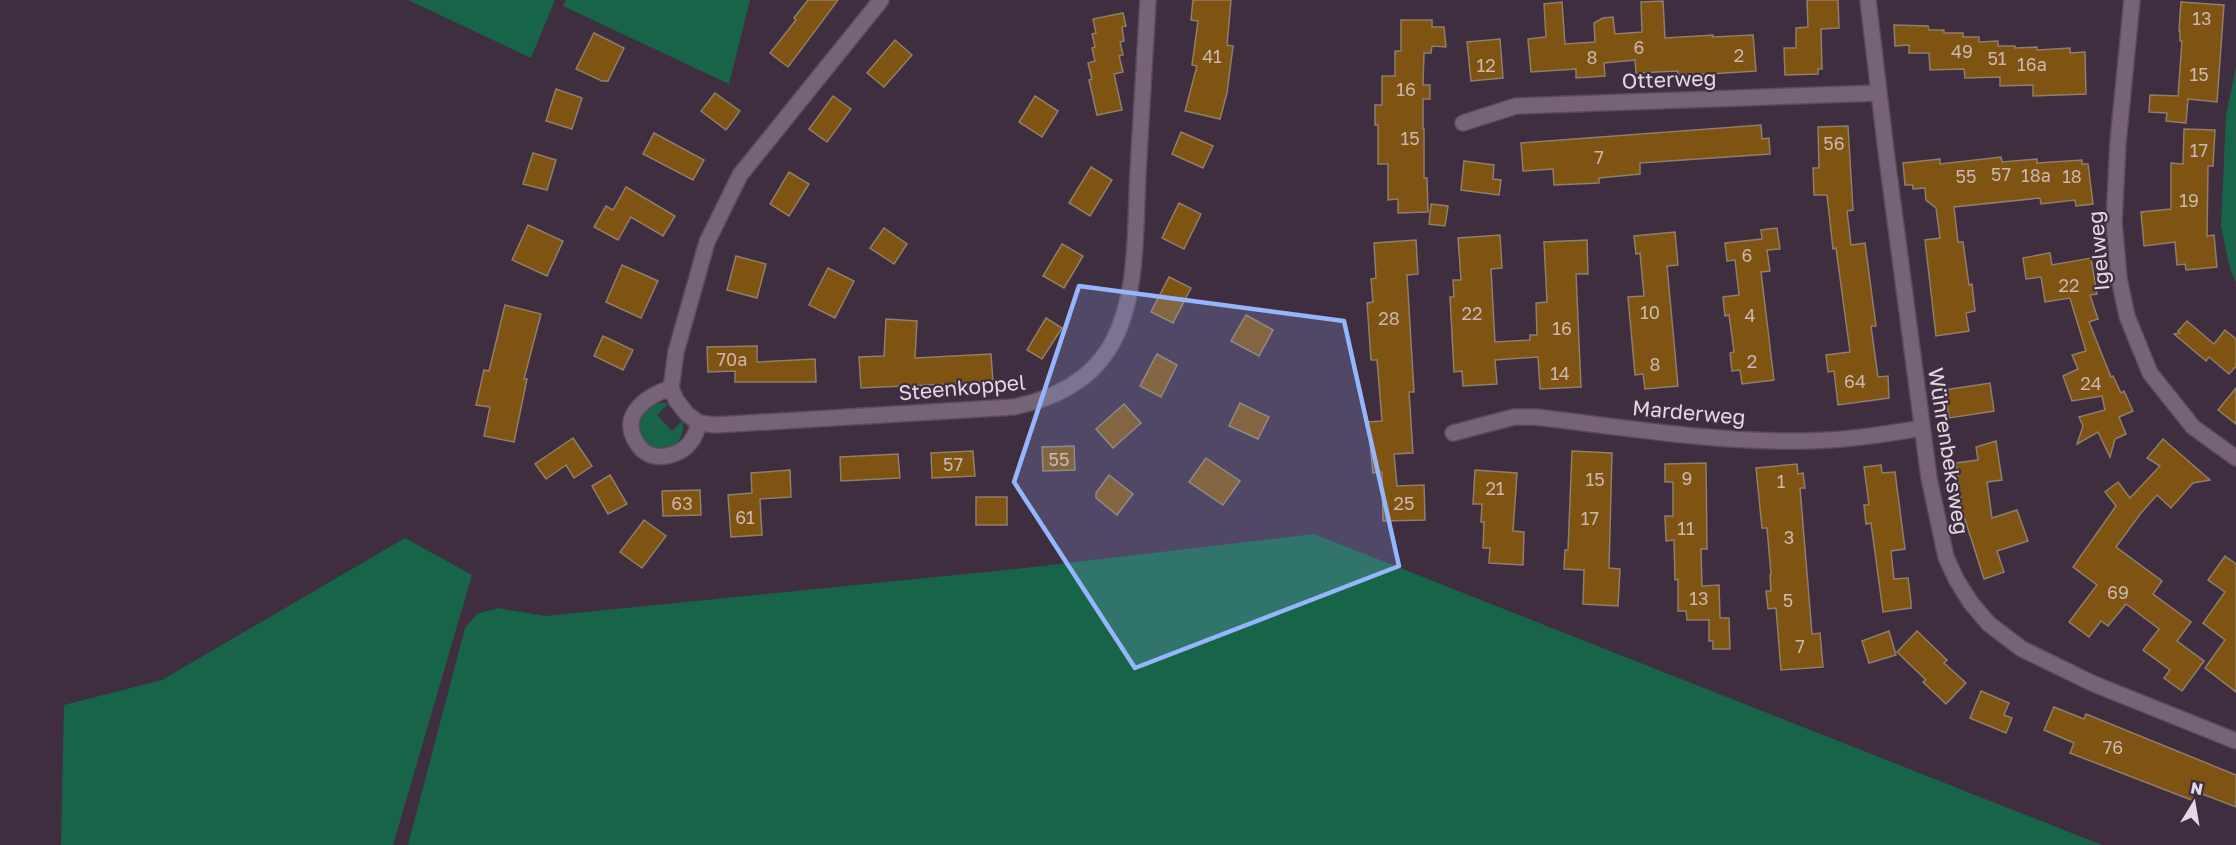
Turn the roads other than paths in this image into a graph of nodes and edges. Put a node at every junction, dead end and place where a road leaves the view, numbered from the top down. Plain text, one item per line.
1 (881, 0) edge
2 (1148, 0) edge
3 (1868, 0) edge
4 (2132, 0) edge
5 (1879, 93) junction
6 (1463, 123) dead end
7 (671, 388) junction
8 (699, 423) junction
9 (1922, 428) junction
10 (1453, 433) dead end
11 (2236, 458) edge
12 (2236, 741) edge

1 - 7 street
2 - 8 street, Steenkoppel
3 - 5 street, Wührenbeksweg
4 - 11 street, Igelweg
5 - 6 street, Otterweg
5 - 9 street, Wührenbeksweg
7 - 8 street
7 - 8 street
9 - 10 street, Marderweg
9 - 12 street, Wührenbeksweg

